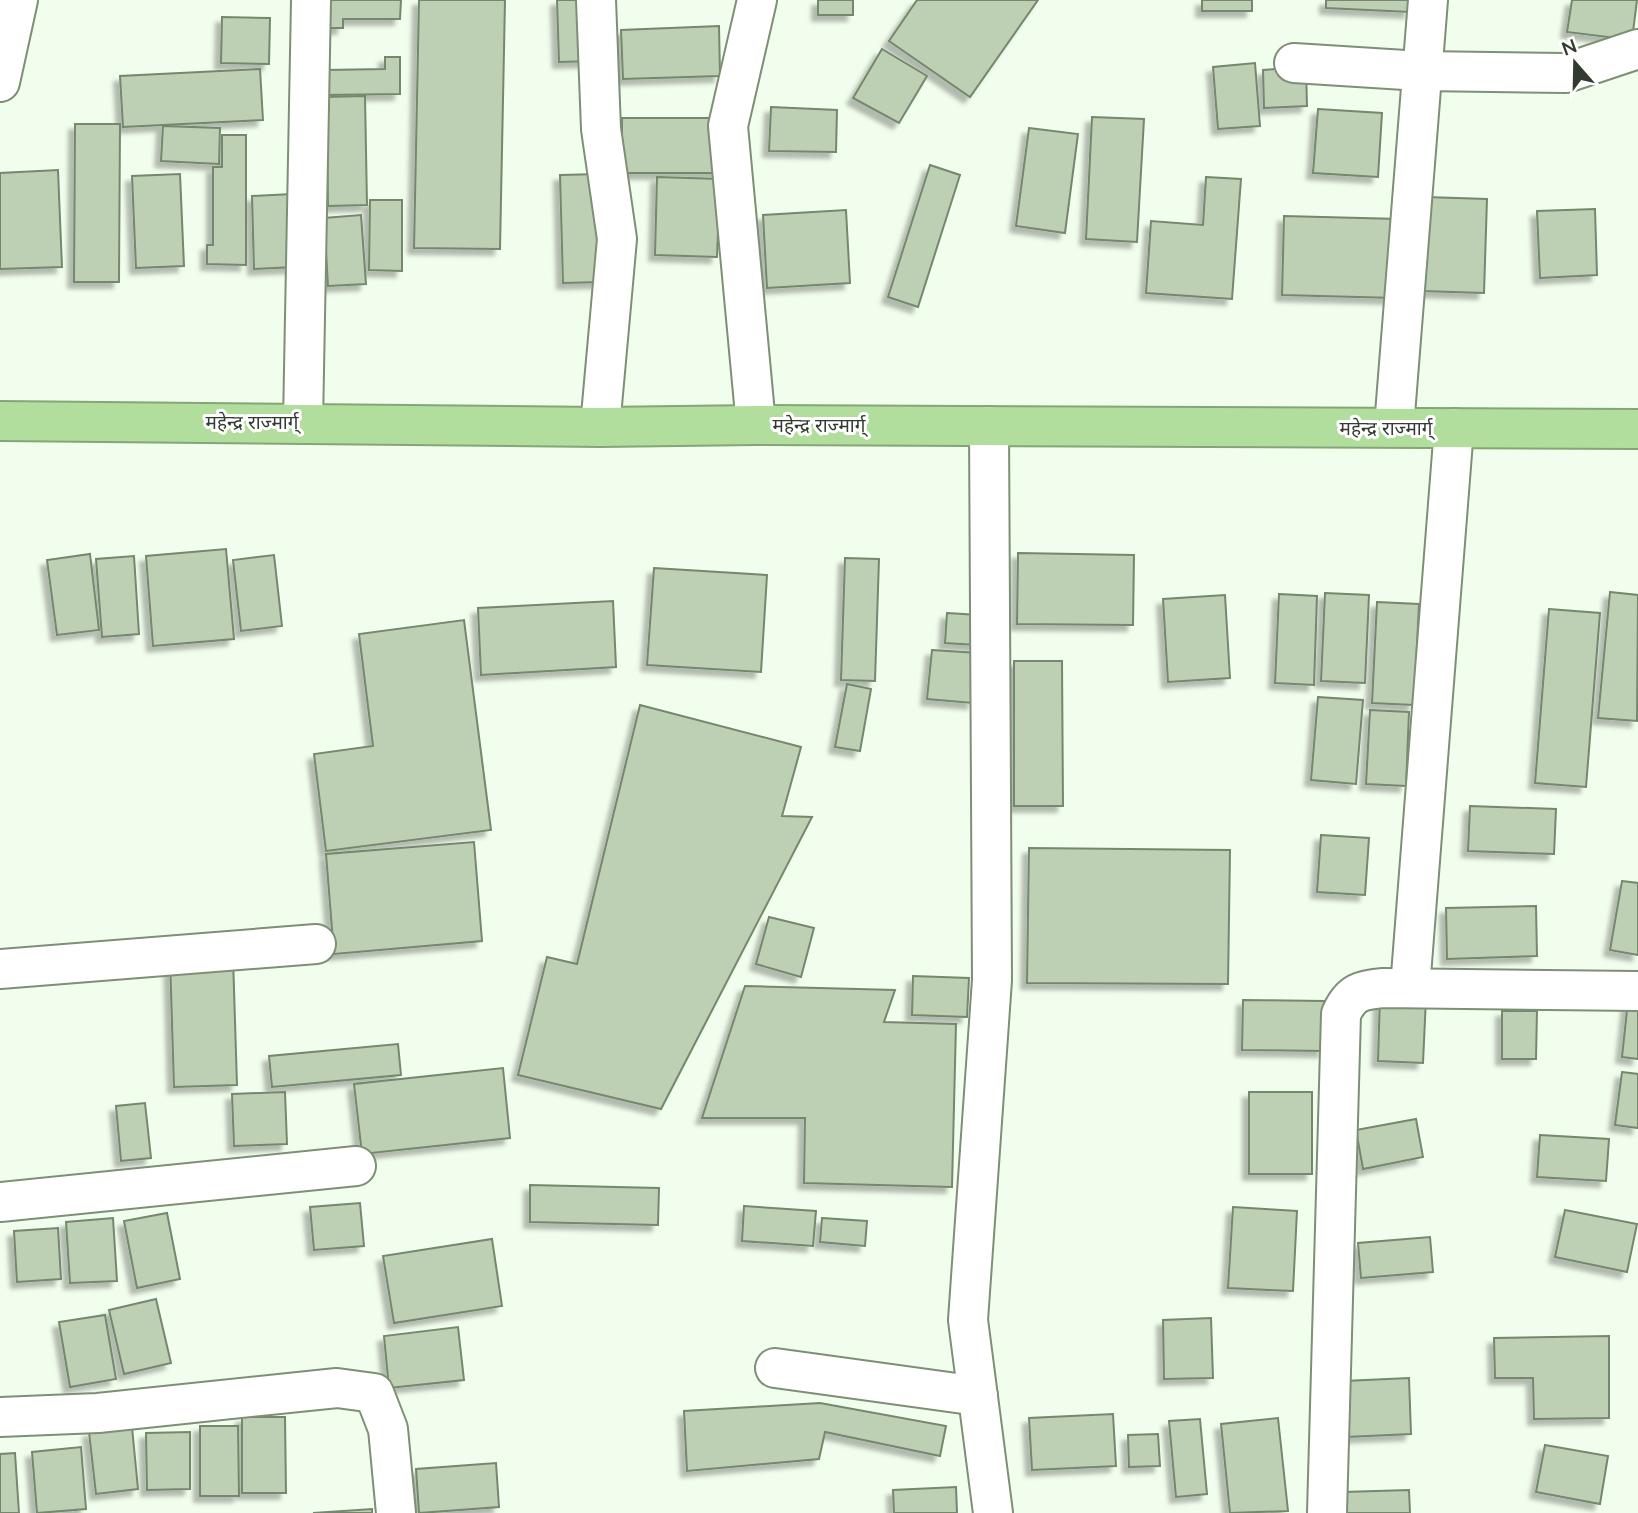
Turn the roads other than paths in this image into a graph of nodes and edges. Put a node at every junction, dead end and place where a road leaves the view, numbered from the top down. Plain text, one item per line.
1 (18, 0) edge
2 (311, 0) edge
3 (596, 0) edge
4 (757, 0) edge
5 (1428, 0) edge
6 (1638, 49) edge
7 (1294, 63) dead end
8 (1421, 72) junction
9 (0, 82) edge
10 (1, 417) edge
11 (303, 422) junction
12 (756, 425) junction
13 (989, 426) junction
14 (600, 428) junction
15 (1394, 428) junction
16 (1454, 428) junction
17 (1638, 429) edge
18 (316, 944) dead end
19 (0, 969) edge
20 (1410, 988) junction
21 (1638, 991) edge
22 (356, 1166) dead end
23 (0, 1202) edge
24 (775, 1368) dead end
25 (978, 1396) junction
26 (0, 1417) edge
27 (396, 1513) edge
28 (993, 1513) edge
29 (1327, 1513) edge

1 - 9 street
2 - 11 street
3 - 14 street
4 - 12 street
5 - 8 street
6 - 8 street
7 - 8 street
8 - 15 street
10 - 11 highway, महेन्द्र राज्मार्ग्
11 - 14 highway, महेन्द्र राज्मार्ग्
12 - 13 highway, महेन्द्र राज्मार्ग्
12 - 14 highway, महेन्द्र राज्मार्ग्
13 - 15 highway, महेन्द्र राज्मार्ग्
13 - 25 street
15 - 16 highway, महेन्द्र राज्मार्ग्
16 - 17 highway, महेन्द्र राज्मार्ग्
16 - 20 street
18 - 19 street
20 - 21 street
20 - 29 street
22 - 23 street
24 - 25 street
25 - 28 street
26 - 27 street

